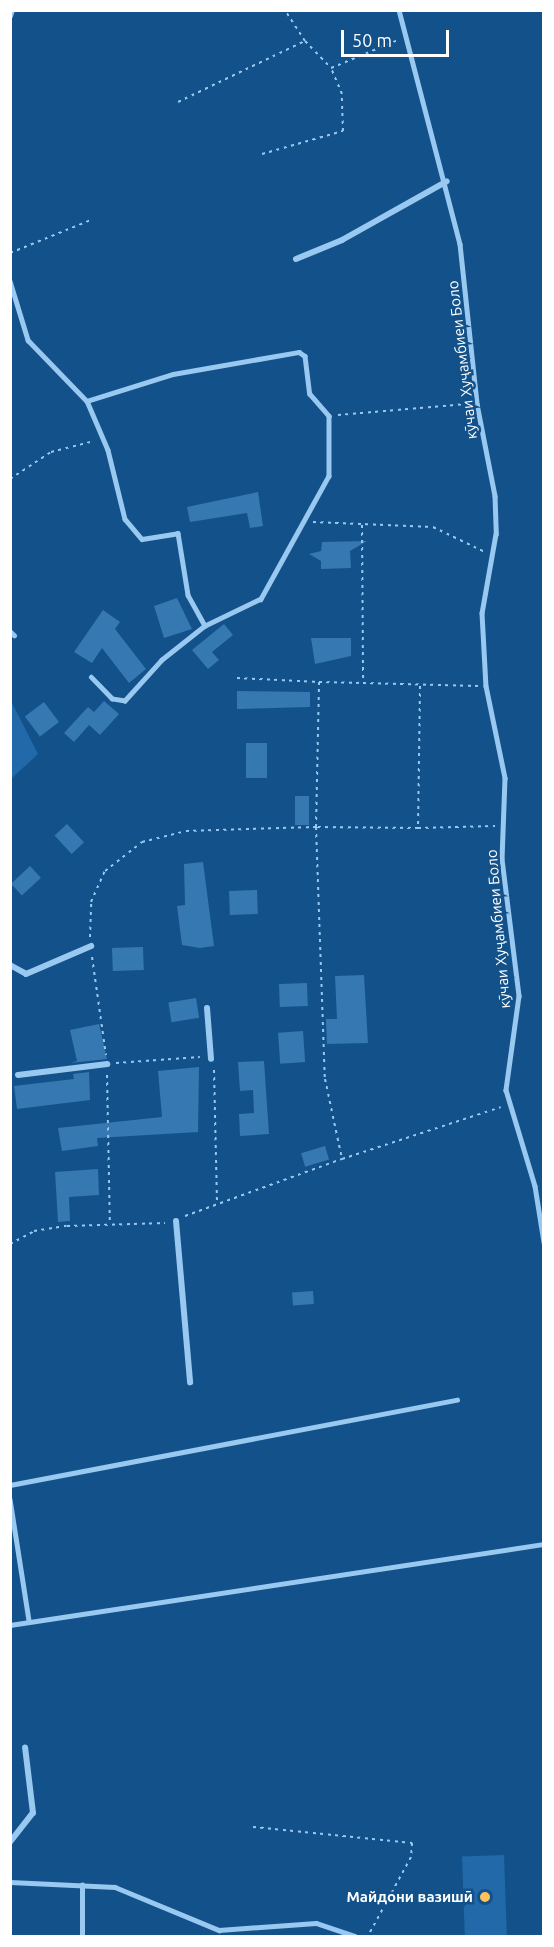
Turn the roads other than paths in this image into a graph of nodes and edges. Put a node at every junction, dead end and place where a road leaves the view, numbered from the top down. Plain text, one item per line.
1 (12, 10) edge
2 (399, 10) edge
3 (10, 16) edge
4 (447, 181) junction
5 (296, 259) dead end
6 (10, 281) edge
7 (87, 401) junction
8 (205, 626) junction
9 (91, 677) dead end
10 (91, 946) road end
11 (10, 965) edge
12 (207, 1008) dead end
13 (211, 1059) road end
14 (107, 1064) road end
15 (18, 1075) dead end
16 (176, 1221) road end
17 (543, 1242) edge
18 (190, 1382) dead end
19 (457, 1400) dead end
20 (10, 1485) edge
21 (10, 1499) edge
22 (543, 1544) edge
23 (29, 1621) junction
24 (10, 1625) edge
25 (25, 1747) dead end
26 (10, 1842) edge
27 (10, 1882) edge
28 (82, 1885) junction
29 (82, 1936) edge
30 (355, 1936) edge

1 - 3 lane
2 - 4 lane, кӯчаи Хуҷамбиеи Боло
4 - 5 street
4 - 17 lane, кӯчаи Хуҷамбиеи Боло
6 - 7 lane
7 - 8 lane
7 - 8 lane
8 - 9 lane
10 - 11 street
12 - 13 street
14 - 15 street
16 - 18 street
19 - 20 lane
21 - 23 lane
22 - 23 lane
23 - 24 lane
25 - 26 street
27 - 28 lane
28 - 29 lane
28 - 30 lane

